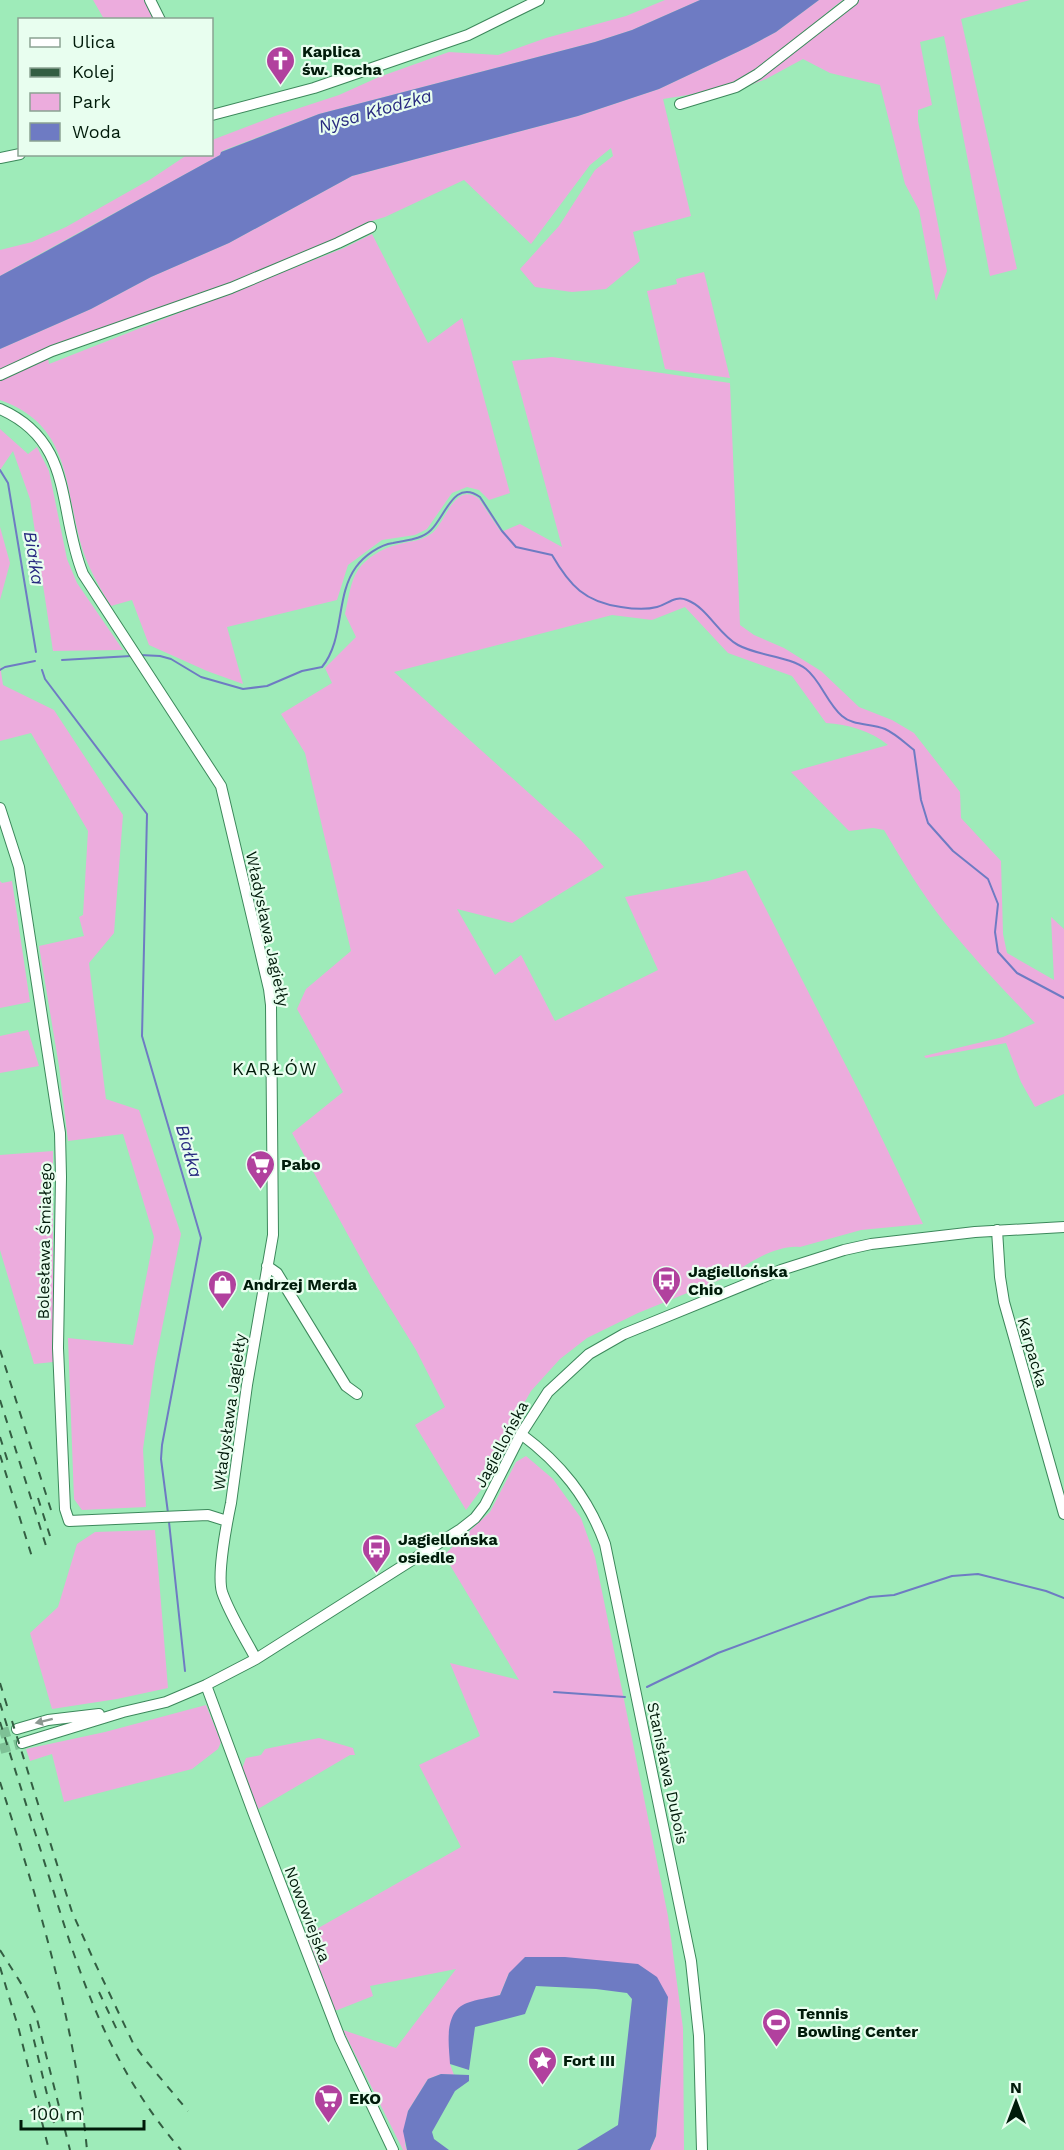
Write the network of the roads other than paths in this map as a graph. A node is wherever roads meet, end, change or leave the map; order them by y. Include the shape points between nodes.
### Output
1 (150, 0) edge
2 (537, 0) edge
3 (853, 0) edge
4 (159, 18) edge
5 (680, 104) dead end
6 (213, 115) edge
7 (18, 154) edge
8 (0, 158) edge
9 (370, 227) dead end
10 (0, 375) edge
11 (0, 409) edge
12 (0, 808) edge
13 (1064, 1227) edge
14 (997, 1230) junction
15 (267, 1266) junction
16 (357, 1394) dead end
17 (521, 1434) junction
18 (1064, 1514) edge
19 (227, 1521) junction
20 (256, 1659) junction
21 (206, 1685) junction
22 (123, 1712) junction
23 (17, 1729) tunnel mouth
24 (22, 1743) tunnel mouth
25 (393, 2150) edge
26 (702, 2150) edge

1 - 4 street
2 - 6 street via 468,35 365,71
3 - 5 street via 758,74 736,87
7 - 8 street
9 - 10 street via 231,288 52,351
11 - 15 street, Władysława Jagiełły via 28,425 51,454 59,471 75,549 90,587 221,786 271,1005 273,1235
12 - 19 street, Bolesława Śmiałego via 20,867 60,1133 58,1348 65,1509 69,1521 208,1515
13 - 14 street, Jagiellońska
14 - 17 street, Jagiellońska via 871,1244 829,1253 634,1329 572,1368 548,1392
14 - 18 street, Karpacka via 1004,1302
15 - 16 street via 277,1273 346,1386
15 - 19 street, Władysława Jagiełły
17 - 20 street, Jagiellońska via 475,1518
17 - 26 street, Stanisława Dubois via 554,1461 577,1488 604,1544 691,1961 699,2036
19 - 20 street, Władysława Jagiełły via 222,1590
20 - 21 street, Jagiellońska
21 - 22 street, Jagiellońska via 166,1702
21 - 25 street, Nowowiejska via 340,2038
22 -> 23 street, Jagiellońska via 48,1720
22 - 24 street, Jagiellońska

